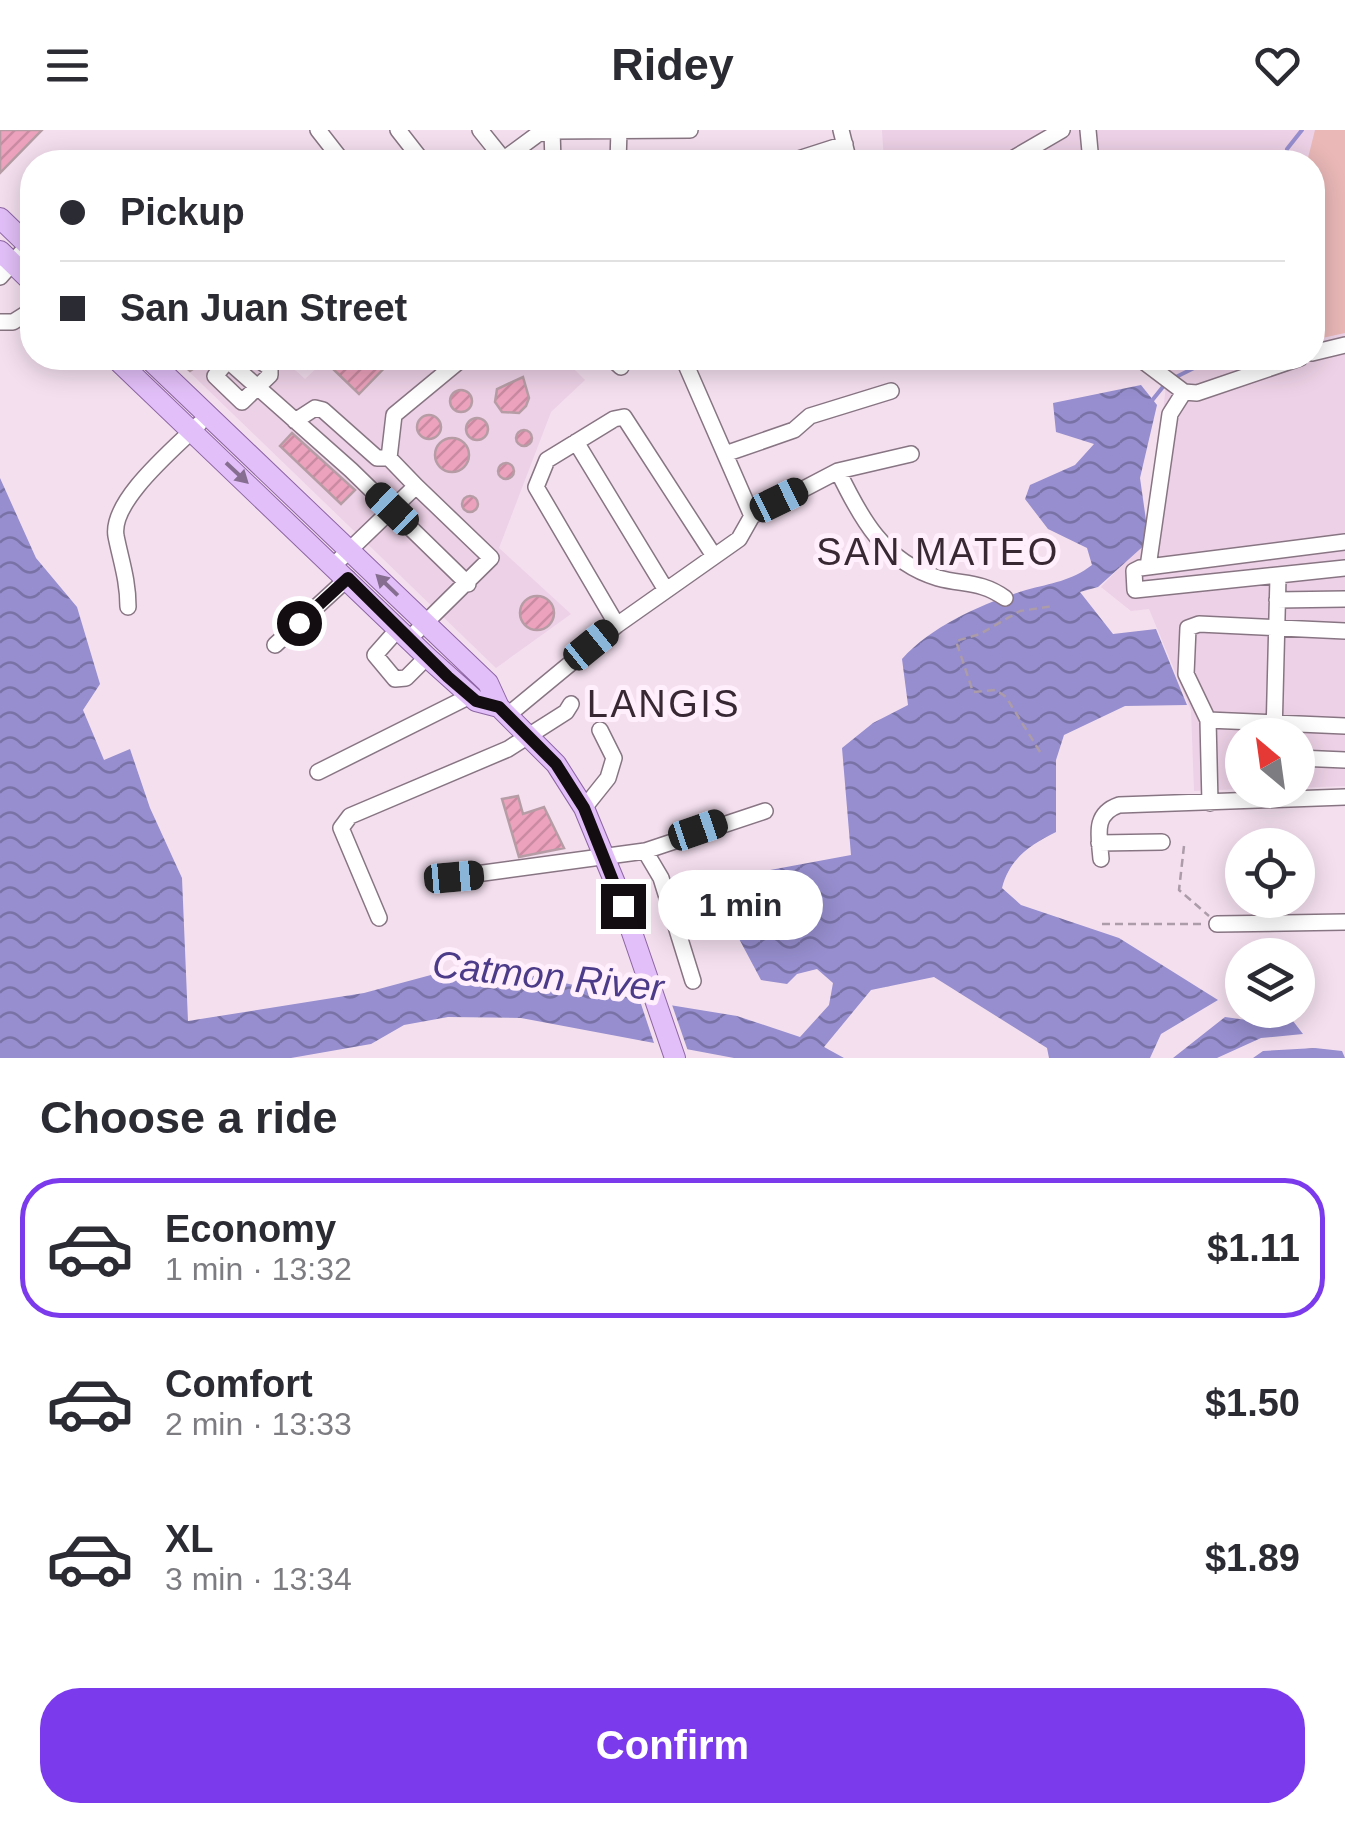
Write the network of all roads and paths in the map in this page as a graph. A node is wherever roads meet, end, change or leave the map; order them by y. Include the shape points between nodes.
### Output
1 (318, 130) edge
2 (398, 130) edge
3 (552, 130) edge
4 (690, 130) edge
5 (1062, 130) edge
6 (619, 131) edge
7 (843, 137) edge
8 (334, 150) edge
9 (414, 150) edge
10 (517, 150) edge
11 (815, 150) edge
12 (1028, 150) edge
13 (0, 218) edge
14 (20, 237) edge
15 (128, 370) edge
16 (161, 370) edge
17 (218, 370) edge
18 (269, 370) edge
19 (448, 370) edge
20 (688, 370) edge
21 (1161, 370) edge
22 (1268, 370) edge
23 (256, 389) junction
24 (1183, 390) junction
25 (891, 392) dead end
26 (208, 414) junction
27 (296, 422) junction
28 (192, 431) junction
29 (576, 442) junction
30 (725, 454) junction
31 (911, 454) dead end
32 (389, 458) junction
33 (838, 471) junction
34 (416, 486) junction
35 (392, 509) junction
36 (752, 516) junction
37 (1345, 542) edge
38 (350, 550) junction
39 (714, 556) junction
40 (1148, 567) junction
41 (1345, 568) edge
42 (341, 572) junction
43 (1278, 577) junction
44 (468, 584) junction
45 (666, 590) junction
46 (1345, 599) edge
47 (1276, 600) junction
48 (1009, 602) joint
49 (128, 606) dead end
50 (1053, 606) dead end
51 (1020, 611) junction
52 (426, 622) junction
53 (617, 624) junction
54 (1276, 627) junction
55 (1345, 631) edge
56 (404, 634) junction
57 (275, 645) dead end
58 (427, 657) junction
59 (470, 696) junction
60 (571, 704) dead end
61 (503, 711) junction
62 (1274, 718) edge
63 (1208, 720) junction
64 (1225, 722) edge
65 (1345, 726) edge
66 (1315, 727) edge
67 (600, 730) dead end
68 (528, 736) junction
69 (1040, 752) dead end
70 (1315, 759) edge
71 (1345, 760) edge
72 (318, 772) dead end
73 (1345, 797) edge
74 (1210, 803) junction
75 (584, 808) junction
76 (765, 811) dead end
77 (1162, 842) dead end
78 (1184, 846) dead end
79 (646, 851) junction
80 (604, 858) junction
81 (454, 877) dead end
82 (379, 918) dead end
83 (1345, 922) edge
84 (1102, 924) dead end
85 (1217, 924) junction
86 (693, 982) dead end
87 (675, 1058) edge

1 - 8 street
2 - 9 street
3 - 6 street
3 - 10 street
4 - 6 street
5 - 12 street
7 - 11 street
13 - 14 main road
15 - 28 main road
16 - 26 main road
17 - 23 street via 217,380 242,402
18 - 23 street
19 - 32 street via 394,415
20 - 30 street
21 - 24 street
22 - 24 street via 1211,391
23 - 27 street
24 - 40 street via 1170,414
25 - 30 street via 810,416 794,430
26 - 28 street
26 - 38 main road
27 - 32 street via 315,408 323,410 377,458
27 - 35 street
28 -> 42 main road
28 - 49 street via 122,505 116,535 127,570
29 - 39 street via 614,419 628,420
29 - 45 street
29 - 53 street via 541,468 538,494
30 - 36 street
31 - 33 street
32 - 34 street
33 - 36 street
33 - 48 street via 862,521 890,552 938,578 976,582
34 - 35 street
34 - 44 street via 489,551 488,564
35 - 38 street
35 - 44 street
36 - 39 street via 744,534
37 - 40 street
38 - 42 street
52 -> 38 main road
39 - 45 street
40 - 43 street via 1134,571 1138,592
41 - 43 street
42 - 56 main road
42 - 57 street
43 - 47 street
44 - 52 street
45 - 53 street
46 - 47 street
47 - 54 street
48 - 51 path
50 - 51 path
51 - 69 path via 956,641 957,652 973,692 996,690 1006,697
52 - 56 street
52 - 61 main road via 488,683
53 - 61 street
54 - 55 street
54 - 62 street
54 - 63 street via 1188,628 1186,674
56 - 58 main road
56 - 58 street via 375,655 395,679 406,678
58 - 59 main road
59 - 61 main road
59 - 72 street
60 - 68 street
61 - 68 main road
63 - 64 street
63 - 74 street
65 - 66 street
67 - 75 street via 612,768
68 - 75 main road
68 - 82 street via 350,816 342,828 344,842
70 - 71 street
73 - 74 street
74 - 77 street via 1111,808 1099,820 1100,851
75 - 80 main road
76 - 79 street
78 - 85 path via 1179,890
79 - 80 street
79 - 86 street
80 - 81 street
80 - 87 main road
83 - 85 street
84 - 85 path

